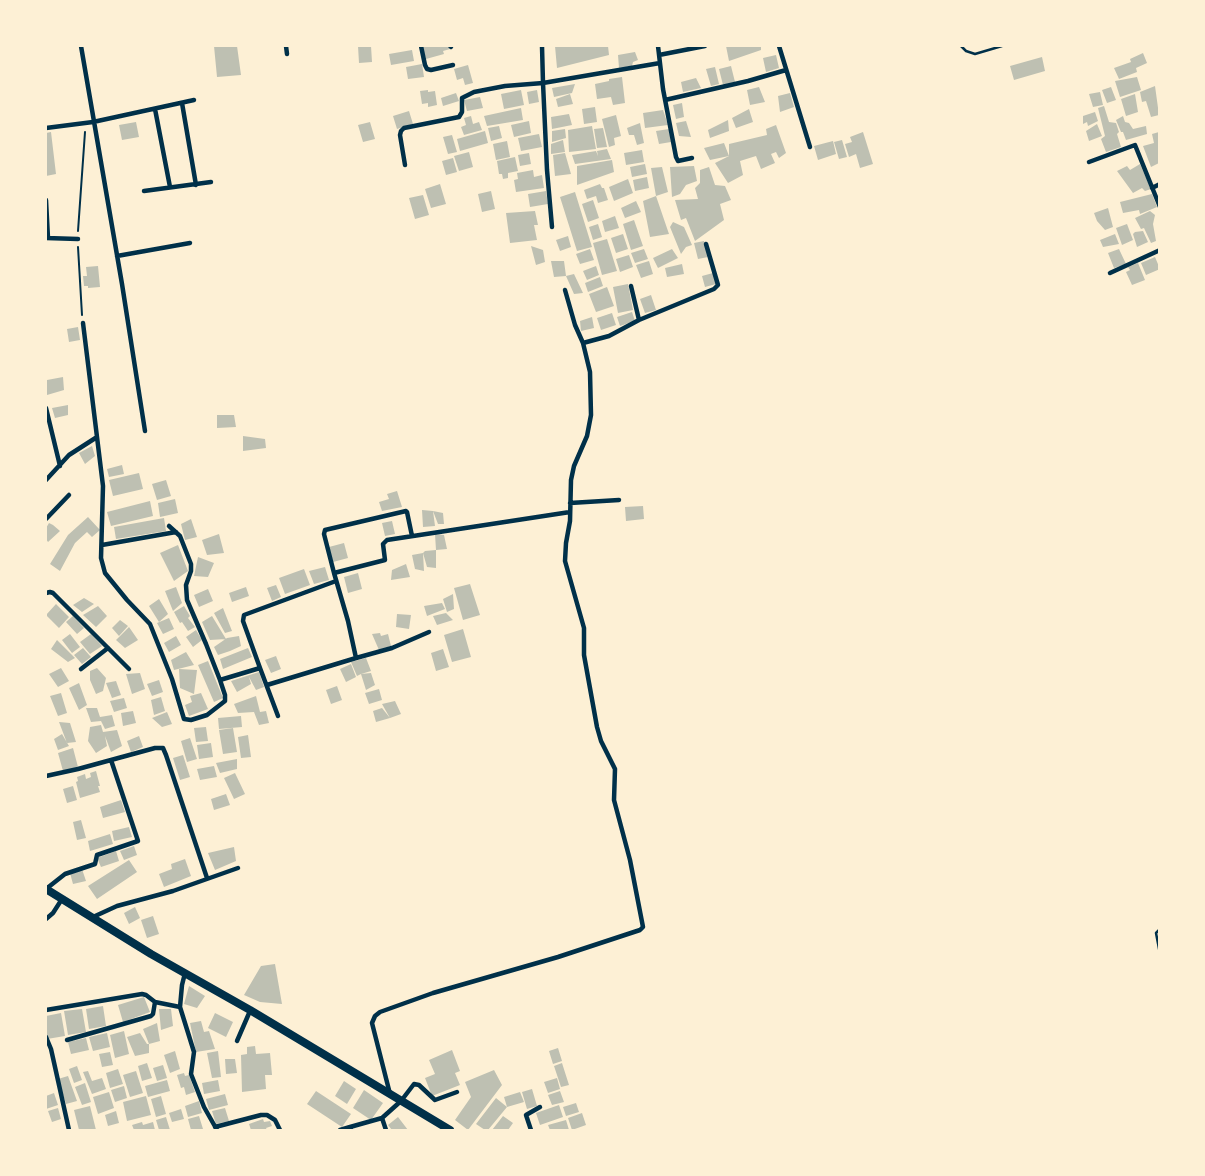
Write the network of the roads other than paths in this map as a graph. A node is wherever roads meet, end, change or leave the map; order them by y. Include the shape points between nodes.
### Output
1 (81, 46) edge
2 (286, 46) edge
3 (421, 46) edge
4 (542, 46) edge
5 (658, 46) edge
6 (705, 46) edge
7 (779, 46) edge
8 (961, 46) edge
9 (1002, 46) edge
10 (287, 54) dead end
11 (659, 55) junction
12 (660, 63) junction
13 (453, 65) dead end
14 (786, 70) junction
15 (543, 83) junction
16 (194, 100) dead end
17 (665, 100) junction
18 (182, 103) junction
19 (156, 108) junction
20 (93, 122) junction
21 (46, 128) edge
22 (810, 147) dead end
23 (692, 158) dead end
24 (1089, 162) dead end
25 (405, 165) dead end
26 (211, 183) dead end
27 (1160, 184) edge
28 (196, 185) junction
29 (170, 187) junction
30 (1152, 188) junction
31 (144, 191) dead end
32 (46, 200) edge
33 (1160, 207) edge
34 (46, 220) edge
35 (552, 227) dead end
36 (47, 238) edge
37 (78, 239) road end
38 (190, 243) dead end
39 (706, 244) dead end
40 (1160, 250) edge
41 (117, 256) junction
42 (1110, 273) dead end
43 (631, 286) dead end
44 (565, 290) dead end
45 (639, 320) junction
46 (83, 323) road end
47 (583, 343) junction
48 (46, 408) edge
49 (145, 432) dead end
50 (97, 437) junction
51 (60, 466) junction
52 (46, 480) edge
53 (69, 495) dead end
54 (619, 500) dead end
55 (570, 503) junction
56 (570, 512) junction
57 (46, 519) edge
58 (169, 526) dead end
59 (176, 532) junction
60 (412, 536) junction
61 (102, 545) junction
62 (334, 573) junction
63 (336, 581) junction
64 (46, 593) edge
65 (429, 632) dead end
66 (108, 648) junction
67 (356, 658) junction
68 (260, 668) junction
69 (81, 669) dead end
70 (128, 669) dead end
71 (220, 681) junction
72 (267, 685) junction
73 (278, 716) dead end
74 (111, 760) junction
75 (46, 776) edge
76 (238, 868) dead end
77 (207, 878) junction
78 (46, 889) edge
79 (62, 899) junction
80 (91, 918) junction
81 (46, 919) edge
82 (1160, 929) edge
83 (1160, 954) edge
84 (185, 972) junction
85 (155, 1002) junction
86 (180, 1007) junction
87 (46, 1010) edge
88 (250, 1010) junction
89 (46, 1037) edge
90 (67, 1040) dead end
91 (237, 1041) dead end
92 (457, 1092) dead end
93 (390, 1094) junction
94 (401, 1101) junction
95 (540, 1107) dead end
96 (382, 1118) junction
97 (216, 1129) edge
98 (350, 1129) edge
99 (69, 1130) edge
100 (280, 1130) edge
101 (340, 1130) edge
102 (386, 1130) edge
103 (450, 1130) edge
104 (531, 1130) edge

1 - 20 street
2 - 10 street
3 - 13 street via 427,69
4 - 15 street
5 - 11 street
6 - 11 street
7 - 14 street
8 - 9 lane via 975,54
11 - 12 street
12 - 15 street
12 - 17 street
14 - 17 street
14 - 22 street
15 - 25 street via 474,92 462,97 459,117 404,128 400,135
15 - 35 street
16 - 18 street
17 - 23 street via 678,161
18 - 19 street
18 - 28 street
19 - 20 street
19 - 29 street
20 - 21 street
20 - 41 street
24 - 30 street via 1135,145
26 - 28 street
27 - 30 street
28 - 29 street
29 - 31 street
30 - 33 street
32 - 34 street
34 - 36 street
36 - 37 street
38 - 41 street
39 - 45 street via 718,285
40 - 42 street
41 - 49 street
43 - 45 street
44 - 47 street
45 - 47 street
46 - 50 street
47 - 55 street via 590,372 591,415 571,480
48 - 51 street
50 - 51 street
50 - 61 street via 103,486
51 - 52 street
53 - 57 street
54 - 55 street
55 - 56 street
56 - 60 street
56 - 93 street via 565,561 584,628 583,655 597,727 615,769 614,800 643,928 380,1012 373,1023
58 - 59 street
59 - 61 street
59 - 71 street via 191,564 187,600
60 - 62 street via 385,541 385,560
60 - 62 street via 406,511 325,530
61 - 71 street via 105,573 154,632 184,719 207,715 225,701
62 - 63 street
63 - 67 street
63 - 68 street via 243,617
64 - 66 street via 53,593
65 - 67 street
66 - 69 street
66 - 70 street
67 - 72 street
68 - 71 street
68 - 72 street
72 - 73 street
74 - 75 street
74 - 77 street via 163,748
74 - 78 street via 138,841 97,855 95,864 65,874
76 - 77 street
77 - 80 street
78 - 79 main road
79 - 80 main road
79 - 81 street
80 - 84 main road
82 - 83 lane via 1156,933
84 - 86 street
84 - 88 main road
85 - 86 street
85 - 87 street via 142,993
85 - 90 street via 151,1016
86 - 97 street via 194,1052 191,1074
88 - 91 street
88 - 93 main road
89 - 99 street
92 - 94 street via 435,1100 415,1084
93 - 94 main road
94 - 96 street
94 - 103 main road
95 - 104 street via 526,1115
96 - 98 street
96 - 102 street
97 - 100 street via 267,1115
98 - 101 street

